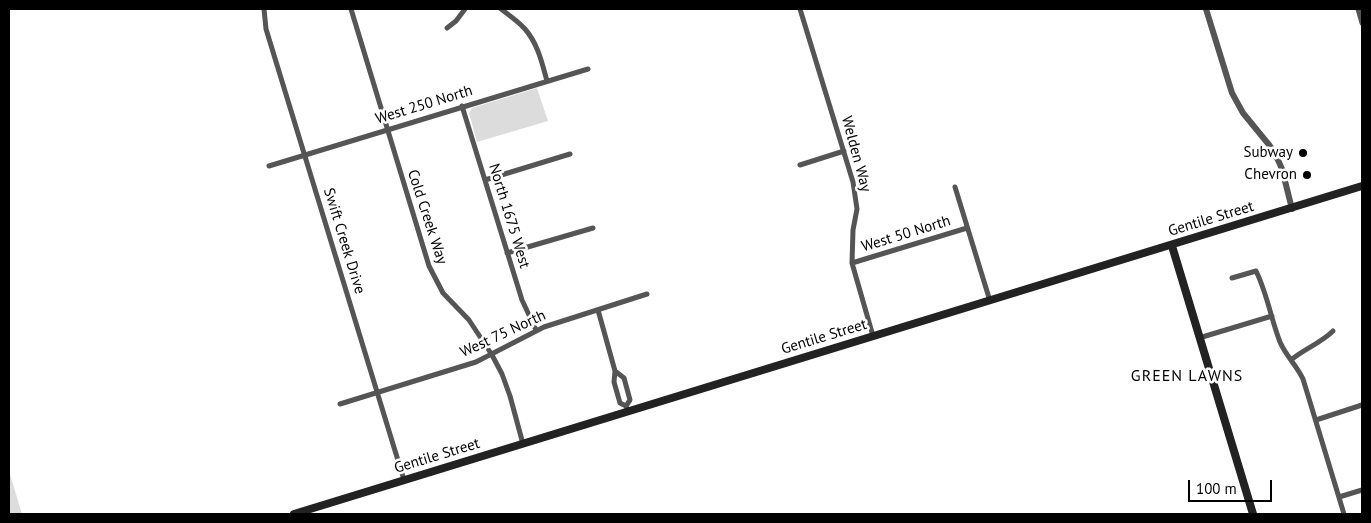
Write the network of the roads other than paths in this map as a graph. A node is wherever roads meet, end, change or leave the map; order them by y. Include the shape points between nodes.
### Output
1 (264, 9) edge
2 (351, 9) edge
3 (465, 9) edge
4 (501, 9) edge
5 (800, 9) edge
6 (1206, 9) edge
7 (1358, 9) edge
8 (1362, 23) edge
9 (447, 28) dead end
10 (588, 69) dead end
11 (547, 81) junction
12 (462, 106) junction
13 (386, 130) junction
14 (844, 151) junction
15 (570, 154) dead end
16 (304, 155) junction
17 (800, 165) dead end
18 (269, 166) dead end
19 (485, 180) junction
20 (1362, 186) edge
21 (955, 187) dead end
22 (1292, 208) junction
23 (593, 228) dead end
24 (967, 228) junction
25 (1172, 246) junction
26 (508, 253) junction
27 (852, 263) junction
28 (1232, 278) dead end
29 (647, 294) dead end
30 (990, 301) junction
31 (598, 310) junction
32 (1272, 316) junction
33 (536, 330) junction
34 (1333, 331) dead end
35 (873, 336) junction
36 (1199, 338) junction
37 (492, 354) junction
38 (1291, 360) junction
39 (615, 371) junction
40 (377, 392) junction
41 (340, 404) dead end
42 (1362, 405) edge
43 (627, 409) junction
44 (1316, 420) junction
45 (524, 444) junction
46 (404, 480) junction
47 (1362, 490) edge
48 (1339, 497) junction
49 (294, 514) edge
50 (1253, 514) edge
51 (1344, 514) edge

1 - 16 street, Swift Creek Drive via 266,29
2 - 13 street, Cold Creek Way
3 - 9 street
4 - 11 street via 532,39
5 - 14 street, Welden Way
6 - 22 street via 1232,93 1278,160
7 - 8 street
10 - 11 street, West 250 North
11 - 12 street, West 250 North
12 - 13 street, West 250 North
12 - 19 street, North 1675 West
13 - 16 street, West 250 North
13 - 37 street, Cold Creek Way via 428,266 443,293 469,320
14 - 17 street
14 - 27 street, Welden Way via 857,210
15 - 19 street
16 - 18 street, West 250 North
16 - 40 street, Swift Creek Drive
19 - 26 street, North 1675 West
20 - 22 main road, Gentile Street
21 - 24 street
22 - 25 main road, Gentile Street
23 - 26 street
24 - 27 street, West 50 North
24 - 30 street
25 - 30 main road, Gentile Street
25 - 36 main road
26 - 33 street, North 1675 West via 522,300
27 - 35 street, Welden Way
28 - 32 street via 1256,271
29 - 31 street, West 75 North
30 - 35 main road, Gentile Street
31 - 33 street, West 75 North
31 - 39 street
32 - 36 street
32 - 38 street via 1280,343
33 - 37 street, West 75 North
34 - 38 street
35 - 43 main road, Gentile Street
36 - 50 main road
37 - 40 street, West 75 North via 476,362
37 - 45 street, Cold Creek Way via 510,396
38 - 44 street via 1299,369
39 - 43 street via 614,382 620,403
39 - 43 street via 624,378 630,400
40 - 41 street, West 75 North
40 - 46 street, Swift Creek Drive
42 - 44 street
43 - 45 main road, Gentile Street
44 - 48 street
45 - 46 main road, Gentile Street
46 - 49 main road, Gentile Street
47 - 48 street
48 - 51 street

